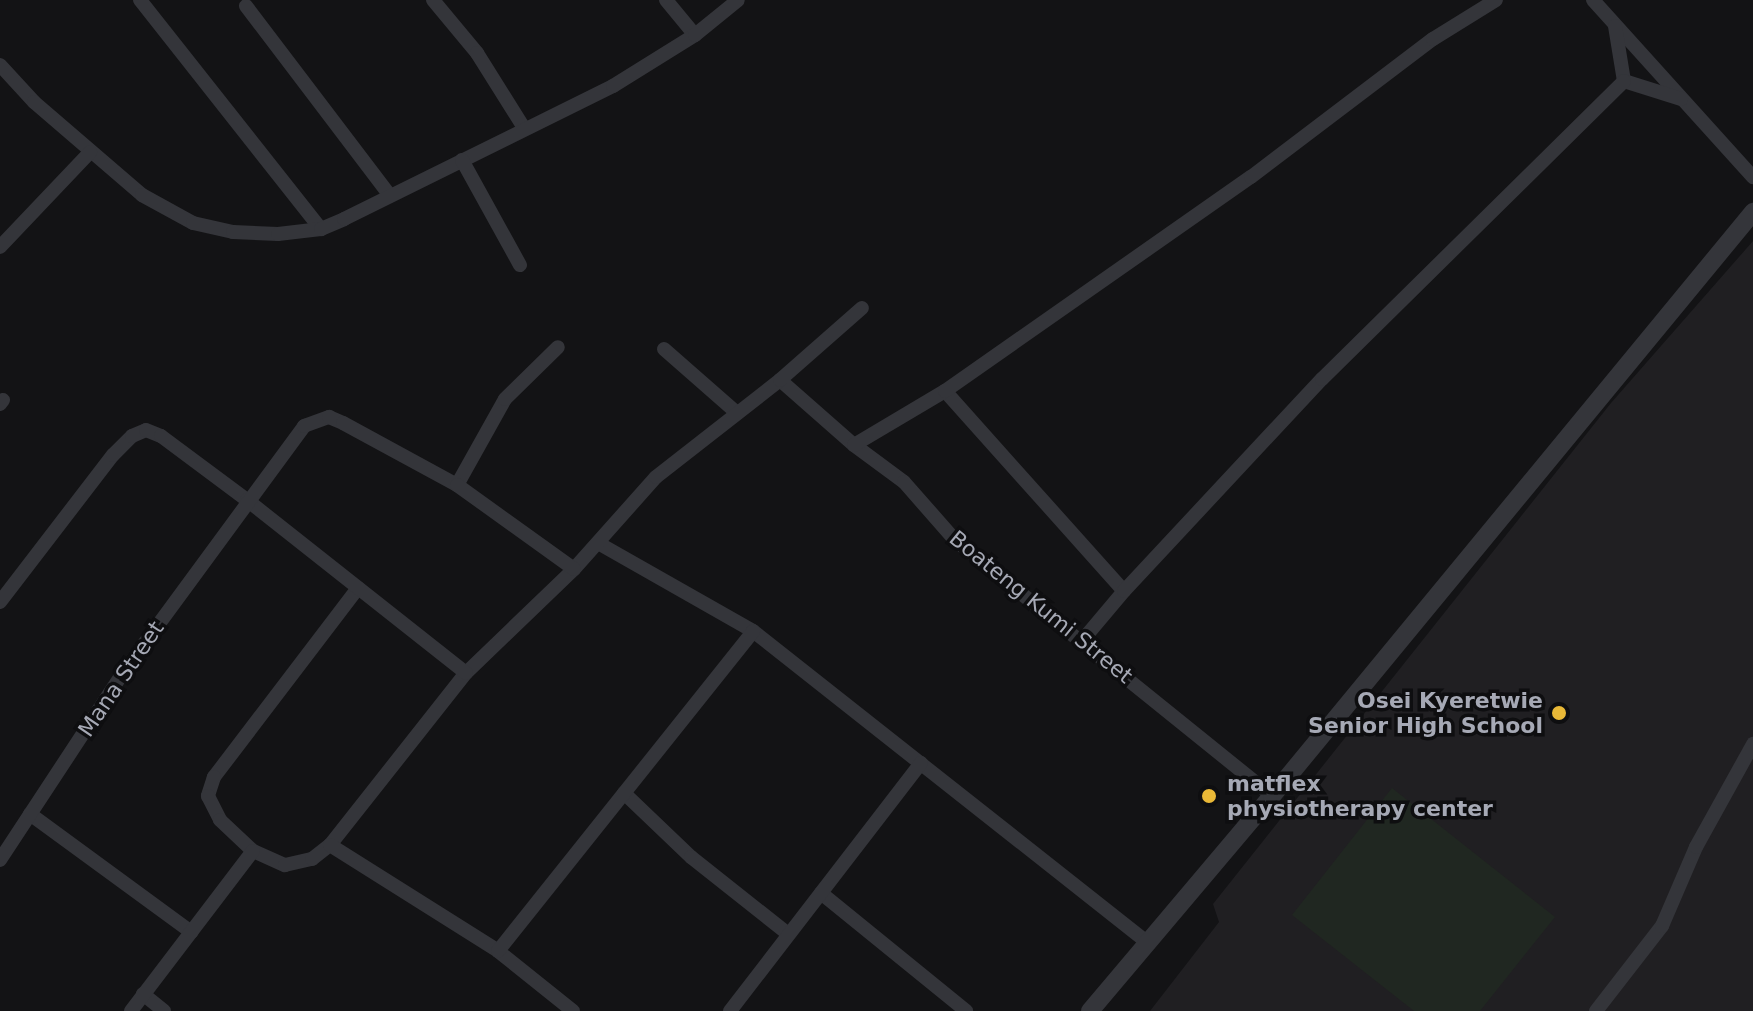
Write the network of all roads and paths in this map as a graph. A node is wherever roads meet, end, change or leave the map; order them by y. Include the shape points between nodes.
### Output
1 (140, 0) edge
2 (433, 0) edge
3 (666, 0) edge
4 (738, 0) edge
5 (1496, 0) edge
6 (1593, 0) edge
7 (246, 6) dead end
8 (1615, 26) junction
9 (695, 35) junction
10 (0, 65) edge
11 (1624, 81) junction
12 (1681, 99) junction
13 (524, 128) junction
14 (90, 152) junction
15 (462, 160) junction
16 (1753, 177) edge
17 (390, 196) junction
18 (1753, 212) edge
19 (321, 229) junction
20 (0, 247) edge
21 (520, 265) dead end
22 (862, 308) dead end
23 (558, 347) dead end
24 (664, 349) dead end
25 (780, 380) junction
26 (945, 391) junction
27 (737, 413) junction
28 (854, 445) junction
29 (457, 485) junction
30 (247, 500) junction
31 (598, 543) junction
32 (574, 569) junction
33 (358, 588) junction
34 (1124, 591) junction
35 (0, 602) edge
36 (753, 631) junction
37 (1081, 642) junction
38 (466, 673) junction
39 (1753, 744) edge
40 (921, 763) junction
41 (624, 793) junction
42 (1272, 796) junction
43 (30, 814) junction
44 (330, 845) junction
45 (253, 851) junction
46 (0, 860) edge
47 (821, 893) junction
48 (191, 932) junction
49 (788, 934) junction
50 (1148, 943) junction
51 (498, 951) junction
52 (143, 994) junction
53 (732, 1010) edge
54 (131, 1011) edge
55 (164, 1011) edge
56 (573, 1011) edge
57 (966, 1011) edge
58 (1090, 1011) edge
59 (1596, 1011) edge

1 - 19 street
2 - 13 street via 477,53
3 - 9 street
4 - 9 street
5 - 26 street via 1433,39 1251,177
6 - 8 street
7 - 17 street
8 - 11 street
8 - 12 street
9 - 13 street via 613,86
10 - 14 street
11 - 12 street
11 - 34 street via 1322,379
12 - 16 street
13 - 15 street
14 - 19 street via 142,195 193,223 248,233
14 - 20 street
15 - 17 street
15 - 21 street
17 - 19 street
18 - 42 street
22 - 25 street
23 - 29 street via 505,399
24 - 27 street
25 - 27 street
25 - 28 street, Boateng Kumi Street
26 - 28 street
26 - 34 street
27 - 31 street via 656,477
28 - 37 street, Boateng Kumi Street via 904,482 955,540
29 - 30 street, Mana Street via 329,417 304,426
29 - 32 street, Mana Street
30 - 33 street
30 - 35 street via 146,430 132,436 63,516
30 - 43 street, Mana Street
31 - 32 street
31 - 36 street
32 - 38 street
33 - 38 street
33 - 45 street via 214,777 208,796 220,820
34 - 37 street
36 - 40 street
36 - 41 street
37 - 42 street, Boateng Kumi Street
38 - 44 street
39 - 59 street via 1696,847 1662,926
40 - 47 street
40 - 50 street
41 - 49 street via 691,857
41 - 51 street
42 - 50 street
43 - 46 street, Mana Street
43 - 48 street
44 - 45 street via 312,859 285,865
44 - 51 street
45 - 48 street
47 - 49 street
47 - 57 street
48 - 52 street
49 - 53 street
50 - 58 street
51 - 56 street
52 - 54 street
52 - 55 street

